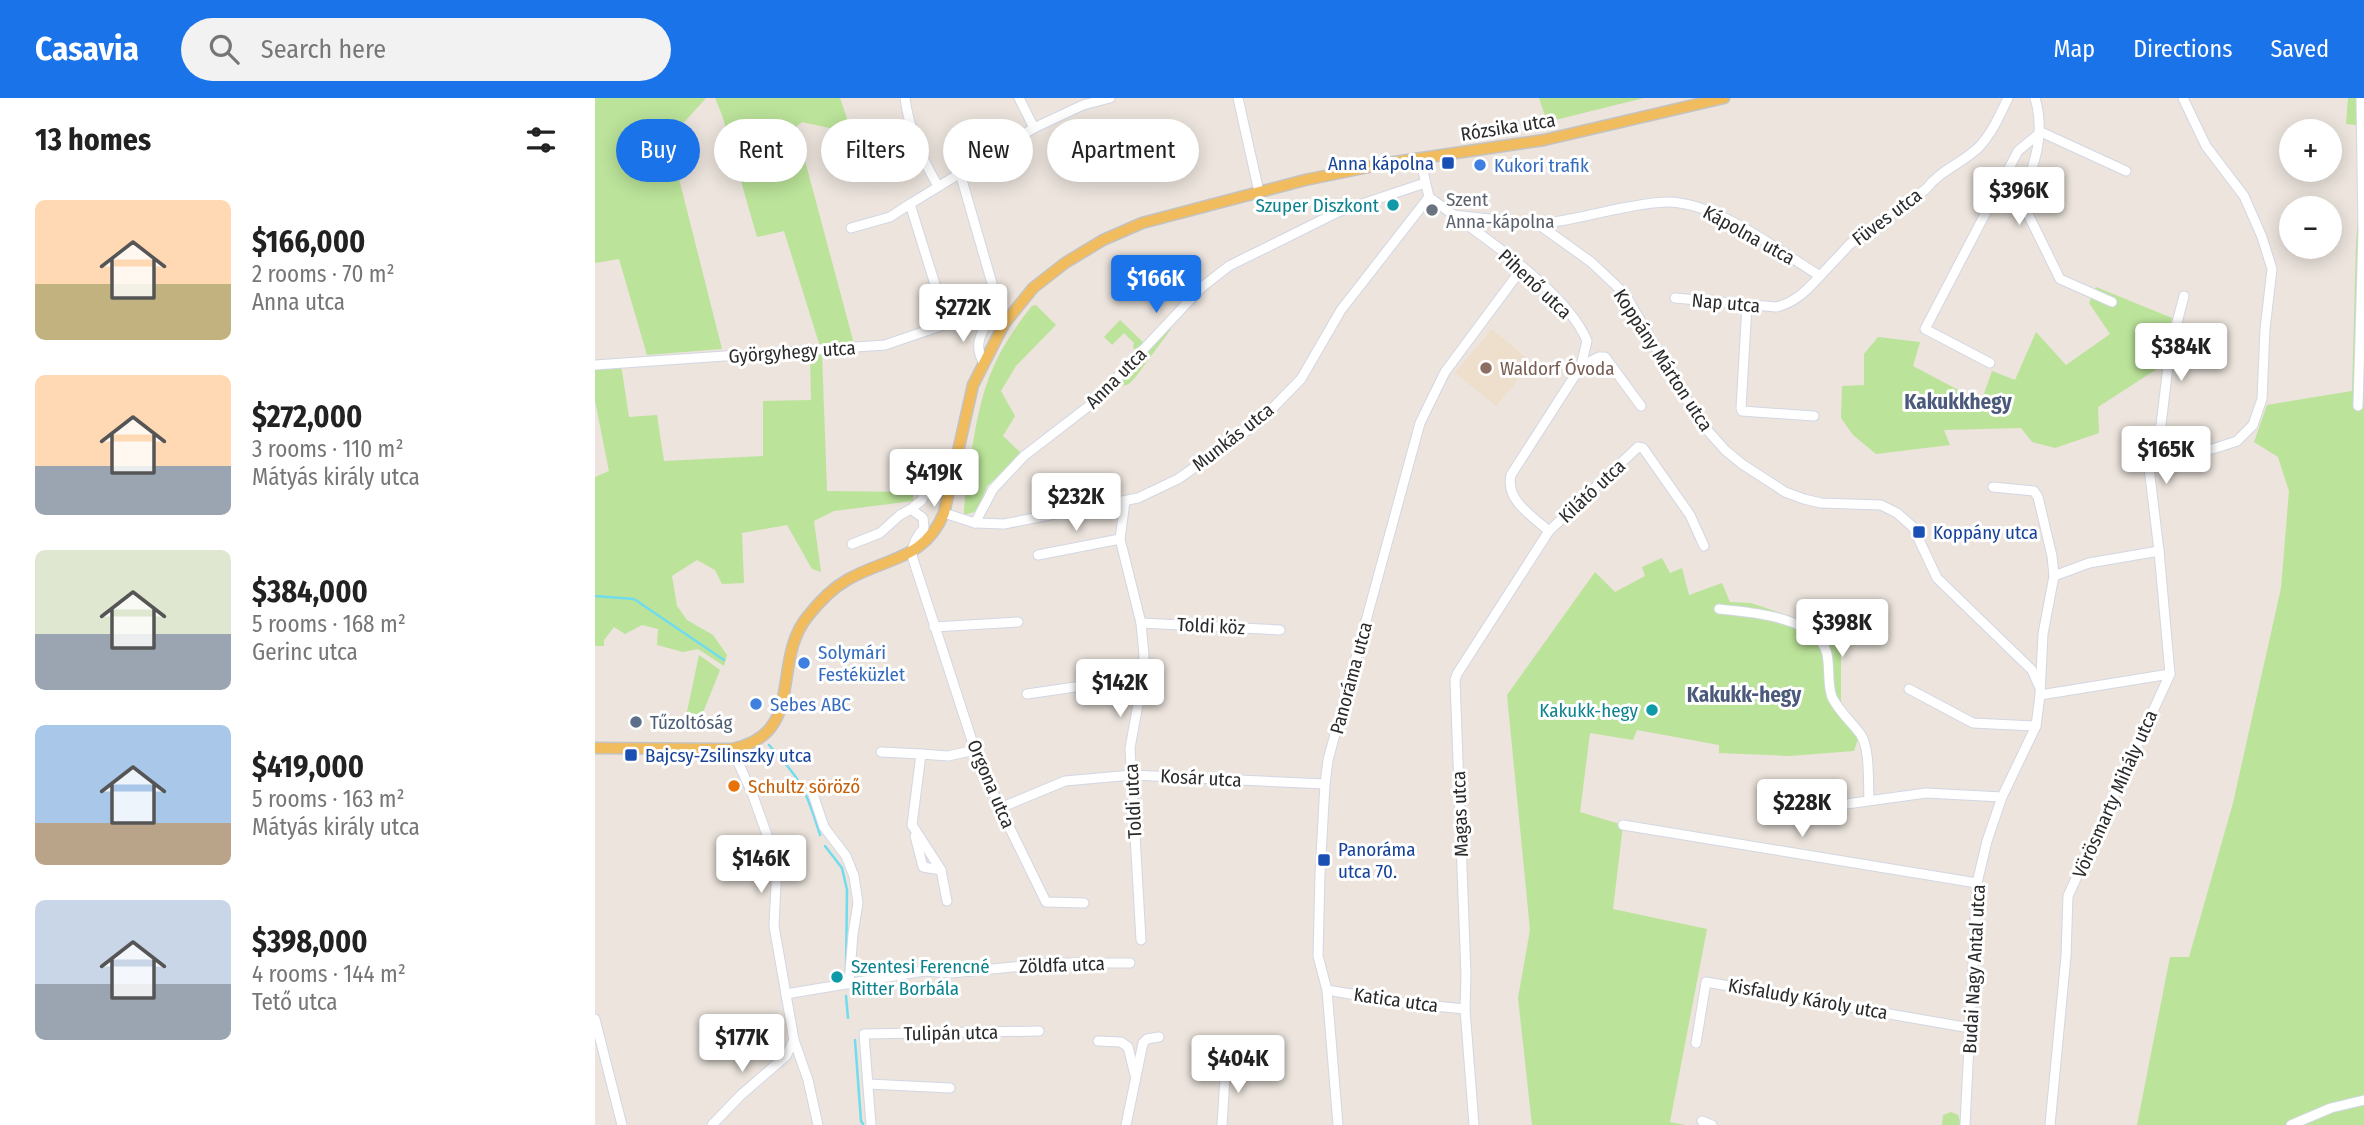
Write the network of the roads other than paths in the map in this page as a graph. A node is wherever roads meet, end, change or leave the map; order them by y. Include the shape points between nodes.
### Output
1 (905, 98) edge
2 (1019, 98) edge
3 (1110, 98) edge
4 (1238, 98) edge
5 (1724, 98) edge
6 (2008, 98) edge
7 (2035, 98) edge
8 (2183, 98) edge
9 (2361, 98) edge
10 (1034, 128) joint
11 (2041, 132) junction
12 (1420, 158) junction
13 (2126, 171) dead end
14 (944, 182) edge
15 (963, 182) edge
16 (1425, 183) junction
17 (937, 186) junction
18 (1259, 192) junction
19 (1429, 197) junction
20 (910, 204) junction
21 (1452, 215) junction
22 (1538, 225) junction
23 (851, 228) dead end
24 (1523, 267) junction
25 (1820, 276) junction
26 (2184, 296) dead end
27 (1675, 299) dead end
28 (2112, 302) dead end
29 (998, 304) dead end
30 (1747, 305) junction
31 (1776, 307) joint
32 (947, 323) junction
33 (983, 362) junction
34 (1990, 363) dead end
35 (595, 365) edge
36 (1581, 366) junction
37 (1640, 406) dead end
38 (2358, 406) dead end
39 (1814, 416) dead end
40 (2148, 466) junction
41 (927, 486) dead end
42 (1993, 486) dead end
43 (1125, 501) junction
44 (911, 509) junction
45 (944, 513) junction
46 (975, 523) junction
47 (1549, 531) junction
48 (1120, 539) junction
49 (852, 544) dead end
50 (1704, 546) dead end
51 (2159, 551) junction
52 (911, 553) junction
53 (1038, 555) dead end
54 (2054, 576) junction
55 (1719, 609) dead end
56 (1018, 622) dead end
57 (1141, 622) junction
58 (933, 627) junction
59 (1280, 630) dead end
60 (2170, 674) junction
61 (1143, 677) junction
62 (1909, 689) dead end
63 (2040, 690) junction
64 (1027, 694) dead end
65 (2036, 726) junction
66 (595, 748) edge
67 (732, 749) junction
68 (975, 750) junction
69 (881, 752) dead end
70 (921, 754) junction
71 (1132, 775) junction
72 (1325, 784) junction
73 (812, 791) dead end
74 (2002, 797) junction
75 (1869, 799) junction
76 (1000, 808) junction
77 (1803, 810) dead end
78 (1623, 825) dead end
79 (1977, 883) junction
80 (947, 901) dead end
81 (1084, 903) dead end
82 (1141, 940) dead end
83 (1130, 963) dead end
84 (849, 984) junction
85 (1327, 990) junction
86 (786, 995) junction
87 (1465, 1009) junction
88 (595, 1018) edge
89 (1970, 1028) junction
90 (1039, 1031) dead end
91 (1159, 1037) dead end
92 (794, 1040) junction
93 (1098, 1041) dead end
94 (1696, 1043) dead end
95 (1226, 1063) dead end
96 (1136, 1080) junction
97 (868, 1084) junction
98 (950, 1088) dead end
99 (2364, 1100) edge
100 (1702, 1121) dead end
101 (622, 1125) edge
102 (712, 1125) edge
103 (818, 1125) edge
104 (871, 1125) edge
105 (1126, 1125) edge
106 (1222, 1125) edge
107 (1338, 1125) edge
108 (1474, 1125) edge
109 (1712, 1125) edge
110 (1965, 1125) edge
111 (2050, 1125) edge
112 (2291, 1125) edge

1 - 17 street via 912,132
2 - 10 street
3 - 10 street
4 - 18 street
5 - 12 main road, Rózsika utca via 1544,140
6 - 25 street, Füves utca via 1978,148 1850,244
7 - 11 street
8 - 40 street via 2206,146 2244,196 2272,270 2262,399 2253,425 2237,440
9 - 38 street
11 - 13 street
11 - 28 street via 2021,200 2060,279
11 - 34 street via 2018,151 1925,329
12 - 16 street
12 - 18 main road, Rózsika utca
14 - 17 street
15 - 29 street
16 - 19 street
16 - 46 street, Anna utca via 1338,212 1229,265 1202,287 1094,402 1006,474
17 - 20 street
18 - 33 main road, Rózsika utca via 1142,223 1074,257 1033,288 1004,324
19 - 21 street, Pihenő utca
19 - 43 street, Munkás utca via 1341,310 1301,379 1259,422 1178,479 1149,495
20 - 23 street via 890,217
20 - 32 street
21 - 22 street, Koppány Márton utca
21 - 24 street, Pihenő utca
22 - 25 street, Kápolna utca via 1678,202 1717,214
22 - 63 street, Koppány Márton utca via 1591,262 1625,294 1682,393 1725,450 1785,492 1804,499 1881,505 1897,513 1913,527 1937,578 2032,670
24 - 36 street, Pihenő utca via 1584,333 1587,344
24 - 72 street, Panoráma utca via 1445,372 1420,423
25 - 31 street, Kápolna utca via 1791,303
26 - 40 street via 2170,349 2161,425 2147,451
27 - 30 street, Nap utca
30 - 31 street, Nap utca
30 - 39 street via 1742,411
32 - 33 street, Györgyhegy utca via 964,320 985,326 977,348
32 - 35 street, Györgyhegy utca via 885,345
33 - 45 main road, Rózsika utca via 966,410
36 - 37 street via 1605,357
36 - 47 street, Pihenő utca via 1509,485 1523,509
40 - 51 street, Vörösmarty Mihály utca
41 - 44 street via 922,500
42 - 54 street, Budai Nagy Antal utca via 2034,491
43 - 46 street, Munkás utca via 1004,524
43 - 48 street, Toldi utca
44 - 49 street via 880,533
44 - 52 street via 923,518 924,528
45 - 46 street, Munkás utca
45 - 52 main road via 933,534
47 - 50 street, Kilátó utca via 1638,447 1691,515
47 - 87 street, Magas utca via 1455,680
48 - 53 street
48 - 57 street, Toldi utca
51 - 54 street via 2089,563
51 - 60 street, Vörösmarty Mihály utca
52 - 58 street, Orgona utca
52 - 67 main road via 846,580 818,603 793,639 774,724 759,739
54 - 63 street, Budai Nagy Antal utca via 2043,634
55 - 75 street via 1762,614 1818,636 1827,653 1831,695 1865,746
56 - 58 street
57 - 59 street, Toldi köz
57 - 61 street, Toldi utca
58 - 68 street, Orgona utca
60 - 63 street
60 - 111 street, Vörösmarty Mihály utca via 2069,897
61 - 64 street
61 - 71 street, Toldi utca via 1130,748
62 - 65 street via 1973,723
63 - 65 street, Budai Nagy Antal utca
65 - 74 street, Budai Nagy Antal utca
66 - 67 main road
67 - 86 street via 777,863 773,926
68 - 70 street via 948,756
68 - 76 street, Orgona utca
69 - 70 street
70 - 80 street via 912,825 941,870
71 - 72 street, Kosár utca
71 - 76 street, Kosár utca via 1065,781
71 - 82 street, Toldi utca
72 - 85 street, Panoráma utca via 1318,956
73 - 84 street via 824,827 846,856 854,876 858,902
74 - 75 street via 1926,793
74 - 79 street, Budai Nagy Antal utca
75 - 77 street
76 - 81 street, Orgona utca via 1046,902
78 - 79 street
79 - 89 street, Budai Nagy Antal utca
83 - 84 street, Zöldfa utca via 924,971
84 - 86 street, Zöldfa utca
85 - 87 street, Katica utca
85 - 107 street, Panoráma utca
86 - 92 street
87 - 108 street, Magas utca
88 - 101 street
89 - 94 street, Kisfaludy Károly utca via 1706,982
89 - 110 street, Budai Nagy Antal utca
90 - 97 street, Tulipán utca via 864,1034
91 - 96 street via 1143,1043
92 - 102 street via 786,1056
92 - 103 street via 809,1080
93 - 96 street via 1121,1042 1128,1047
95 - 106 street
96 - 105 street
97 - 98 street
97 - 104 street
99 - 112 street
100 - 109 street

